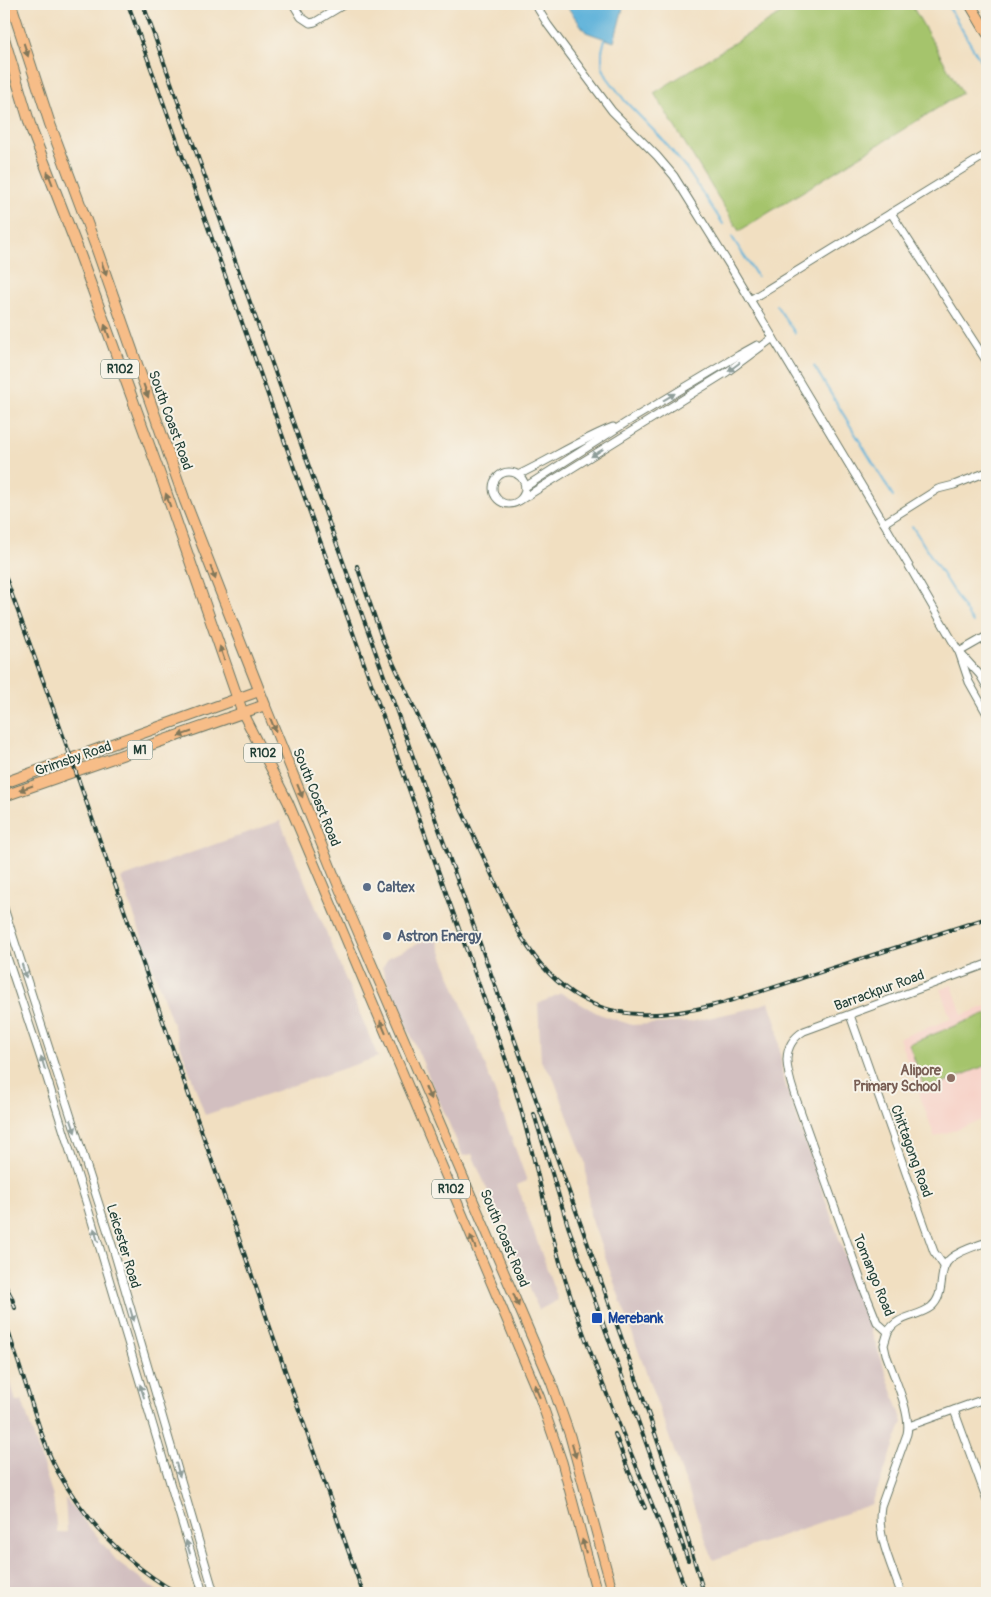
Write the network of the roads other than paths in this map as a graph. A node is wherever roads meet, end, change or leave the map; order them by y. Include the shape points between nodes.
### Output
1 (11, 4) edge
2 (293, 4) edge
3 (345, 4) edge
4 (535, 4) edge
5 (970, 4) edge
6 (15, 16) junction
7 (4, 19) edge
8 (987, 32) edge
9 (4, 38) edge
10 (987, 154) edge
11 (891, 213) junction
12 (96, 247) junction
13 (79, 252) junction
14 (750, 300) junction
15 (773, 338) junction
16 (987, 362) edge
17 (627, 422) junction
18 (987, 472) edge
19 (518, 475) junction
20 (525, 487) junction
21 (519, 501) junction
22 (884, 523) junction
23 (987, 636) edge
24 (959, 652) junction
25 (987, 687) edge
26 (259, 691) junction
27 (238, 700) junction
28 (265, 705) junction
29 (243, 714) junction
30 (987, 714) edge
31 (291, 771) junction
32 (276, 777) junction
33 (4, 783) edge
34 (4, 796) edge
35 (348, 907) junction
36 (4, 908) edge
37 (334, 911) junction
38 (4, 948) edge
39 (987, 964) edge
40 (382, 987) junction
41 (368, 993) junction
42 (850, 1015) junction
43 (405, 1040) junction
44 (391, 1047) junction
45 (788, 1050) joint
46 (419, 1072) junction
47 (405, 1079) junction
48 (456, 1158) junction
49 (440, 1164) junction
50 (987, 1242) edge
51 (944, 1266) junction
52 (524, 1318) junction
53 (508, 1325) junction
54 (888, 1332) junction
55 (987, 1398) edge
56 (954, 1410) junction
57 (164, 1423) junction
58 (153, 1426) junction
59 (909, 1426) junction
60 (587, 1498) junction
61 (987, 1500) edge
62 (572, 1503) junction
63 (608, 1575) junction
64 (202, 1593) edge
65 (214, 1593) edge
66 (597, 1593) edge
67 (613, 1593) edge
68 (620, 1593) edge
69 (901, 1593) edge

1 - 6 highway, South Coast Road / R102
2 - 3 street via 310,23
4 - 14 street via 612,111 674,176
5 - 8 highway
6 - 7 highway
6 -> 12 highway, South Coast Road / R102 via 50,124
13 -> 9 highway, South Coast Road / R102 via 32,131
10 - 11 street
11 - 14 street
11 - 16 street
12 - 13 highway
12 -> 26 highway, South Coast Road / R102 via 185,501
27 -> 13 highway, South Coast Road / R102
14 - 15 street
17 -> 15 street via 738,355
15 -> 21 street via 728,372
15 - 22 street
17 - 19 street via 590,437
17 - 20 street
18 - 22 street via 938,488
19 - 20 street
19 - 21 street via 512,472 501,474 493,487 495,498 504,504
20 - 21 street
22 - 24 street
23 - 24 street
24 - 25 street
24 - 30 street via 969,682
26 - 27 highway, Grimsby Road / M1
26 - 28 highway, South Coast Road / R102
27 - 29 highway, South Coast Road / R102
27 - 33 highway, Grimsby Road / M1
28 - 29 highway, Grimsby Road / M1
28 -> 31 main road, South Coast Road / R102
29 - 32 main road, South Coast Road / R102
29 -> 34 highway, Grimsby Road / M1
31 - 32 main road
31 -> 35 main road, South Coast Road / R102
32 - 37 main road, South Coast Road / R102
35 - 37 main road
35 - 40 main road, South Coast Road / R102
36 -> 57 street, Leicester Road via 113,1248
37 - 41 main road, South Coast Road / R102
58 -> 38 street, Leicester Road via 40,1053
39 - 42 street, Barrackpur Road
40 - 41 main road
40 - 43 main road, South Coast Road / R102
44 -> 41 main road, South Coast Road / R102
42 - 45 street, Barrackpur Road via 804,1031
42 - 51 street, Chittagong Road via 934,1252
43 - 44 main road
43 - 46 main road, South Coast Road / R102
44 - 47 main road, South Coast Road / R102
45 - 54 street, Tomango Road via 787,1069 800,1112 877,1322
46 - 47 main road
46 -> 48 main road, South Coast Road / R102
47 - 49 main road, South Coast Road / R102
48 - 49 main road
48 -> 52 main road, South Coast Road / R102
53 -> 49 main road, South Coast Road / R102
50 - 51 street via 958,1253
51 - 54 street via 936,1302 929,1309 897,1322
52 - 53 main road
52 -> 60 main road, South Coast Road / R102 via 559,1402
62 -> 53 main road, South Coast Road / R102 via 540,1398
54 - 59 street, Tomango Road via 884,1345 886,1354
55 - 56 street
56 - 59 street
56 - 61 street
57 - 58 street
57 -> 65 street, Leicester Road
64 -> 58 street, Leicester Road
59 - 69 street via 879,1518
60 - 62 main road
60 - 63 main road, South Coast Road / R102
66 -> 62 main road, South Coast Road / R102
63 - 67 main road, South Coast Road / R102
63 - 68 main road

